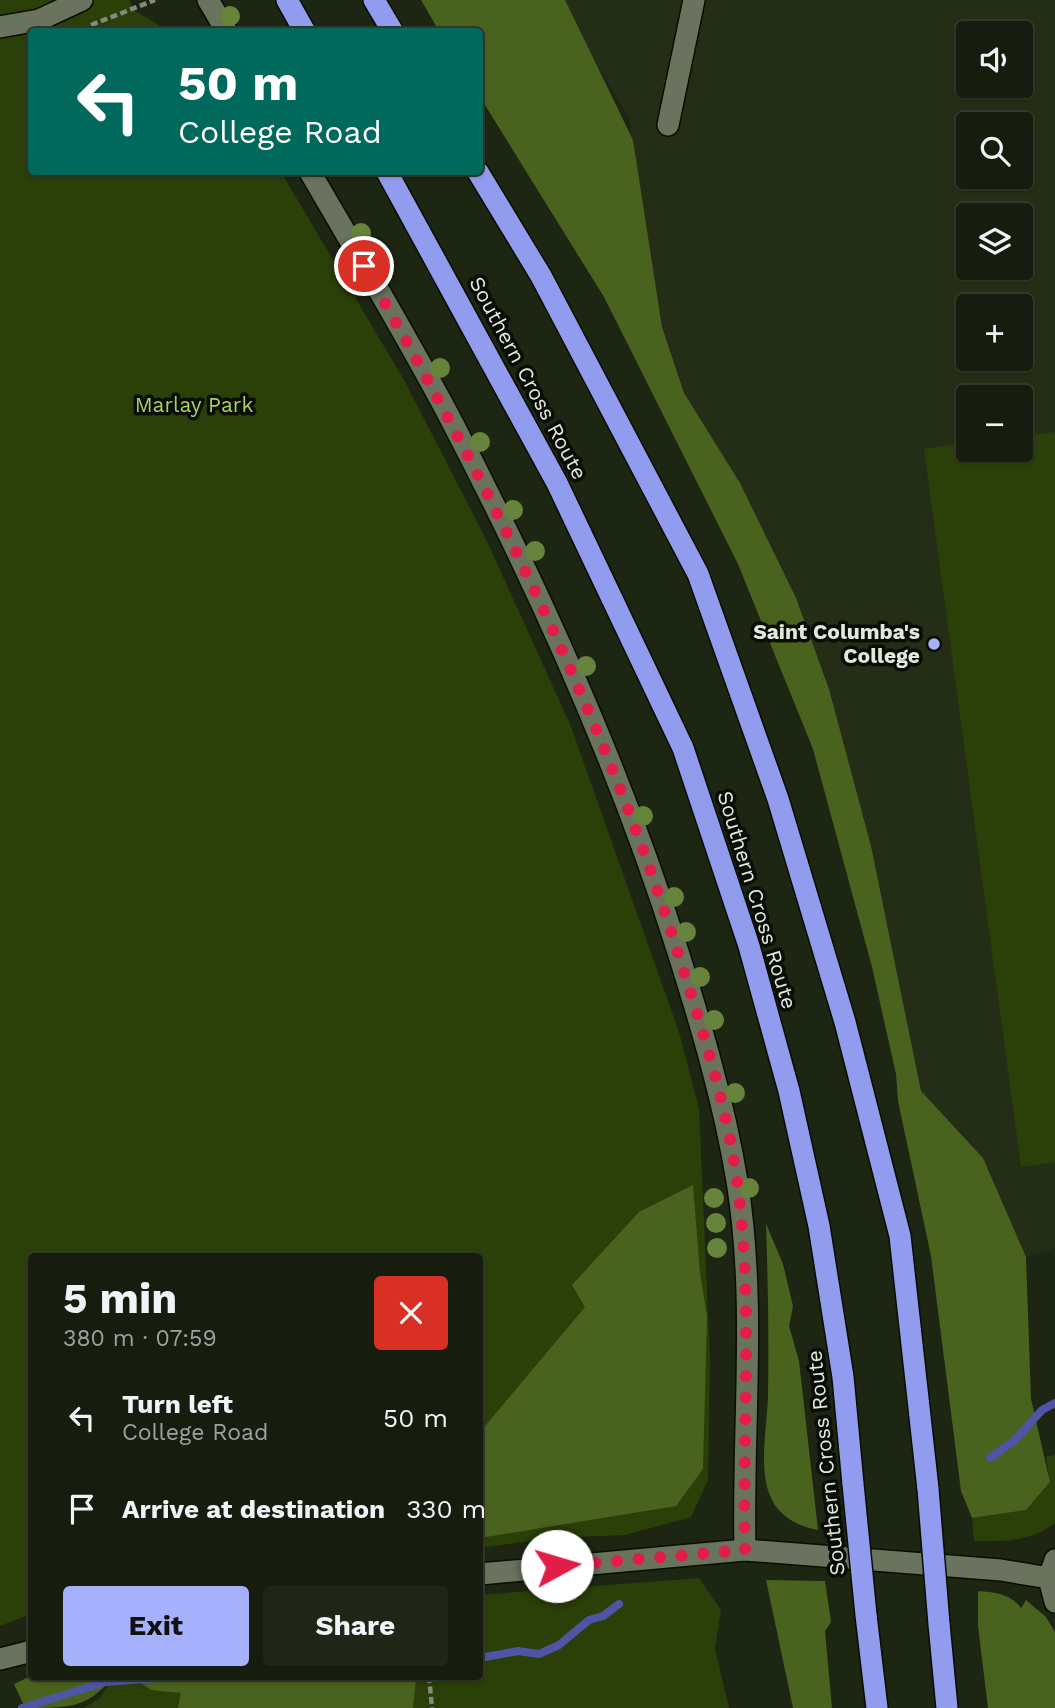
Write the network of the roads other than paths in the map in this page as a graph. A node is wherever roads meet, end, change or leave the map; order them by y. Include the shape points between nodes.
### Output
1 (82, 0) edge
2 (208, 0) edge
3 (287, 0) edge
4 (374, 0) edge
5 (694, 0) edge
6 (0, 27) edge
7 (225, 28) edge
8 (303, 28) edge
9 (391, 28) edge
10 (668, 125) dead end
11 (312, 175) edge
12 (389, 175) edge
13 (480, 175) edge
14 (745, 1550) junction
15 (1052, 1569) edge
16 (483, 1574) edge
17 (1055, 1602) edge
18 (28, 1652) edge
19 (0, 1659) edge
20 (877, 1708) edge
21 (947, 1708) edge

1 - 6 street via 38,20
2 - 7 street
3 - 8 highway
4 - 9 highway
5 - 10 street
11 - 14 street via 448,413 501,518 613,766 657,883 720,1093 737,1184 746,1262
12 - 20 highway, Southern Cross Route, bridge via 557,483 683,748 749,946 789,1091 821,1240 843,1377
13 - 21 highway, bridge via 541,276 698,574 778,799 845,1022 900,1236
14 - 15 street via 994,1570
14 - 16 street
15 - 17 street
18 - 19 street

